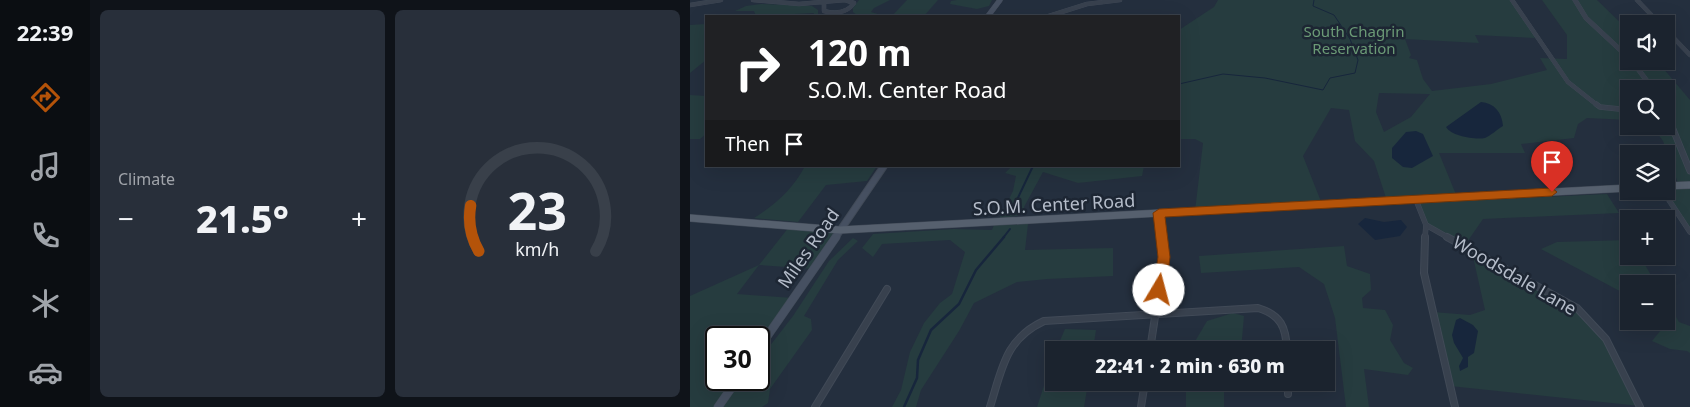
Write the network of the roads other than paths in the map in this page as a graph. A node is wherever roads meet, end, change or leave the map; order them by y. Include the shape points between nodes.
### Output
1 (721, 0) edge
2 (753, 0) edge
3 (1000, 0) edge
4 (1120, 0) edge
5 (1512, 0) edge
6 (1575, 0) edge
7 (1637, 0) edge
8 (824, 3) junction
9 (690, 5) edge
10 (989, 15) edge
11 (1052, 15) edge
12 (1651, 15) edge
13 (1675, 39) edge
14 (1620, 50) edge
15 (1690, 55) edge
16 (1620, 109) edge
17 (1675, 134) edge
18 (883, 167) edge
19 (1690, 171) edge
20 (1690, 185) edge
21 (1675, 186) edge
22 (1620, 189) edge
23 (1416, 200) junction
24 (1669, 200) edge
25 (1159, 213) junction
26 (690, 218) edge
27 (1426, 225) junction
28 (840, 230) junction
29 (1690, 232) edge
30 (887, 289) dead end
31 (1155, 316) junction
32 (770, 332) edge
33 (1151, 341) edge
34 (1287, 341) edge
35 (729, 391) edge
36 (1144, 391) edge
37 (718, 407) edge
38 (815, 407) edge
39 (990, 407) edge
40 (1142, 407) edge
41 (1455, 407) edge
42 (1640, 407) edge

1 - 9 street
2 - 8 street via 788,4
3 - 10 main road
4 - 11 street
5 - 16 street via 1572,87 1600,107
6 - 14 street via 1586,18
7 - 12 street
8 - 8 street via 845,0 854,3 848,9 832,13 824,10
13 - 15 street
17 - 19 street
18 - 28 main road, Miles Road
20 - 21 main road
22 - 23 main road, S.O.M. Center Road
23 - 25 main road, S.O.M. Center Road
23 - 27 street
24 - 29 street
25 - 28 main road, S.O.M. Center Road
25 - 31 street via 1164,257
26 - 28 main road, S.O.M. Center Road
27 - 41 street via 1424,273
27 - 42 street, Woodsdale Lane via 1578,308 1606,339
28 - 32 main road, Miles Road
30 - 38 street
31 - 33 street
31 - 34 street via 1258,308 1281,319
31 - 39 street via 1044,321 1028,327 1008,352
35 - 37 main road
36 - 40 street

